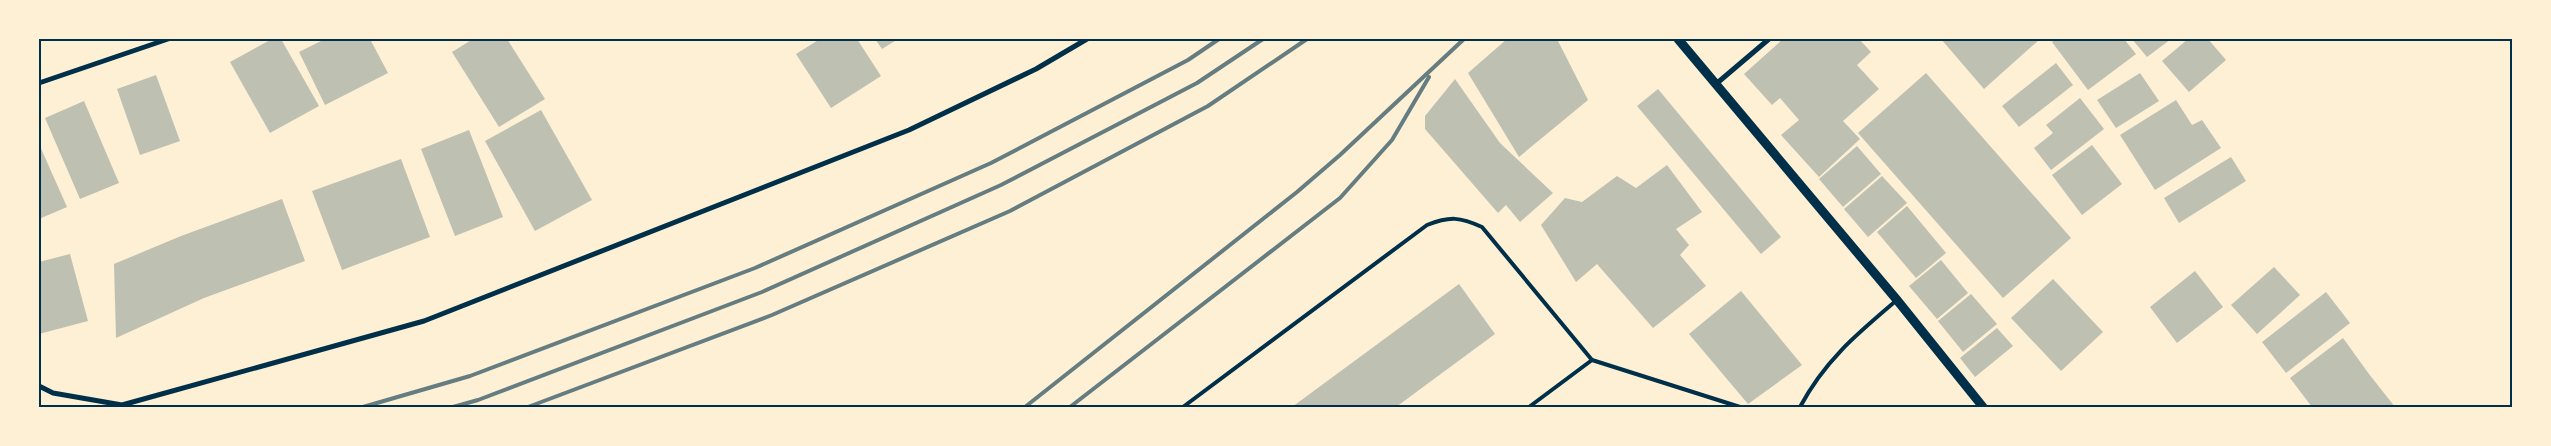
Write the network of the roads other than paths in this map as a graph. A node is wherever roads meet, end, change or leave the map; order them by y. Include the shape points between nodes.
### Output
1 (168, 39) edge
2 (1087, 39) edge
3 (1678, 39) edge
4 (1769, 39) edge
5 (39, 83) edge
6 (1716, 84) junction
7 (1897, 300) junction
8 (1592, 360) junction
9 (39, 386) edge
10 (1183, 407) edge
11 (1529, 407) edge
12 (1740, 407) edge
13 (1800, 407) edge
14 (1983, 407) edge

1 - 5 street
2 - 9 street via 1036,69 908,130 424,321 122,405 54,393
3 - 6 street
4 - 6 street
6 - 7 street
7 - 13 lane via 1845,344
7 - 14 street
8 - 10 lane via 1482,227 1463,218 1443,219 1427,224
8 - 11 lane
8 - 12 lane

